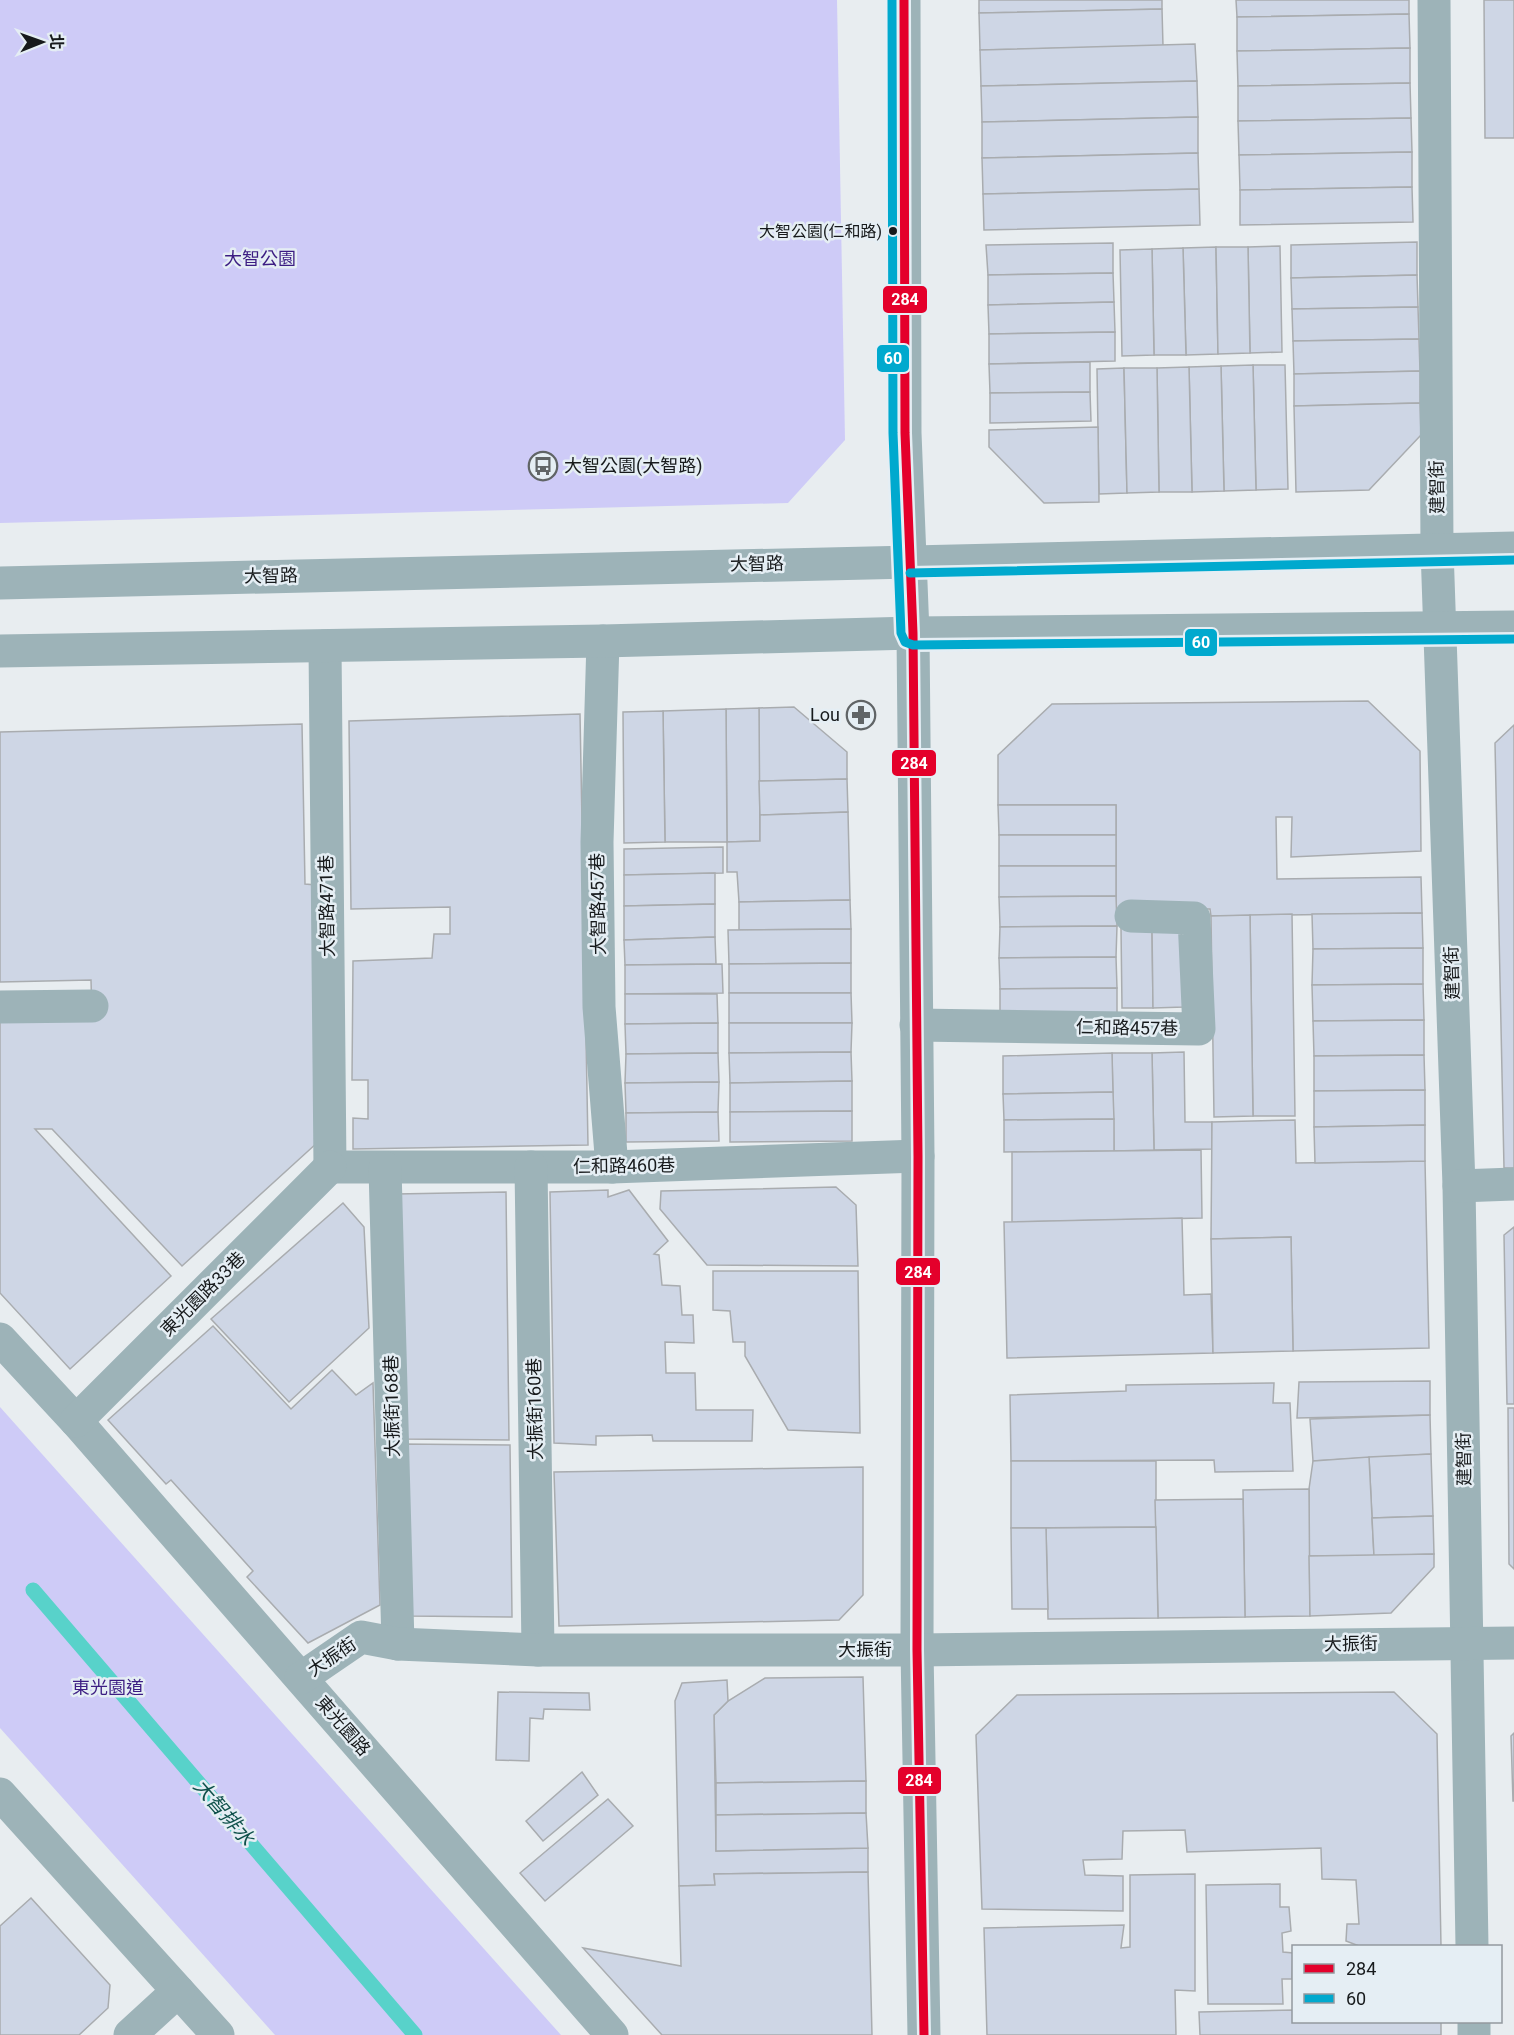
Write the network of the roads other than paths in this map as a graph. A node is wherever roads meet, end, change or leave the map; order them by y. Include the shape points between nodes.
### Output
1 (904, 0) edge
2 (1434, 0) edge
3 (1514, 548) edge
4 (1437, 549) junction
5 (910, 561) junction
6 (0, 583) edge
7 (1514, 627) edge
8 (1440, 628) junction
9 (913, 633) junction
10 (603, 641) junction
11 (325, 646) junction
12 (0, 651) edge
13 (1131, 916) dead end
14 (0, 1006) edge
15 (92, 1006) dead end
16 (916, 1025) junction
17 (918, 1156) junction
18 (330, 1167) junction
19 (531, 1167) junction
20 (612, 1167) junction
21 (385, 1168) junction
22 (1514, 1184) edge
23 (1459, 1186) junction
24 (0, 1339) edge
25 (76, 1421) junction
26 (1467, 1643) junction
27 (1514, 1643) edge
28 (398, 1644) junction
29 (538, 1650) junction
30 (917, 1650) junction
31 (301, 1678) junction
32 (0, 1794) edge
33 (1472, 1945) edge
34 (178, 1991) junction
35 (130, 2035) edge
36 (218, 2035) edge
37 (612, 2035) edge
38 (924, 2035) edge

1 - 5 street via 905,421
2 - 4 street, 建智街
3 - 4 street, 大智路
4 - 5 street, 大智路
4 - 8 street, 建智街
5 - 6 street, 大智路
5 - 9 street
7 - 8 street
8 - 9 street
8 - 23 street, 建智街
9 - 10 street
9 - 16 street
10 - 11 street
10 - 20 street, 大智路457巷 via 597,842 599,1007
11 - 12 street
11 - 18 street, 大智路471巷
13 - 16 street, 仁和路457巷 via 1194,918 1199,1029
14 - 15 street
16 - 17 street
17 - 20 street, 仁和路460巷
17 - 30 street
18 - 21 street, 仁和路460巷
18 - 25 street, 東光園路33巷
19 - 20 street, 仁和路460巷
19 - 21 street, 仁和路460巷
19 - 29 street, 大振街160巷
21 - 28 street, 大振街168巷
22 - 23 street
23 - 26 street, 建智街
24 - 25 street, 東光園路
25 - 31 street, 東光園路
26 - 27 street, 大振街
26 - 30 street, 大振街
26 - 33 street, 建智街
28 - 29 street, 大振街
28 - 31 street, 大振街 via 361,1637
29 - 30 street, 大振街
30 - 38 street
31 - 37 street, 東光園路
32 - 34 street
34 - 35 street
34 - 36 street

